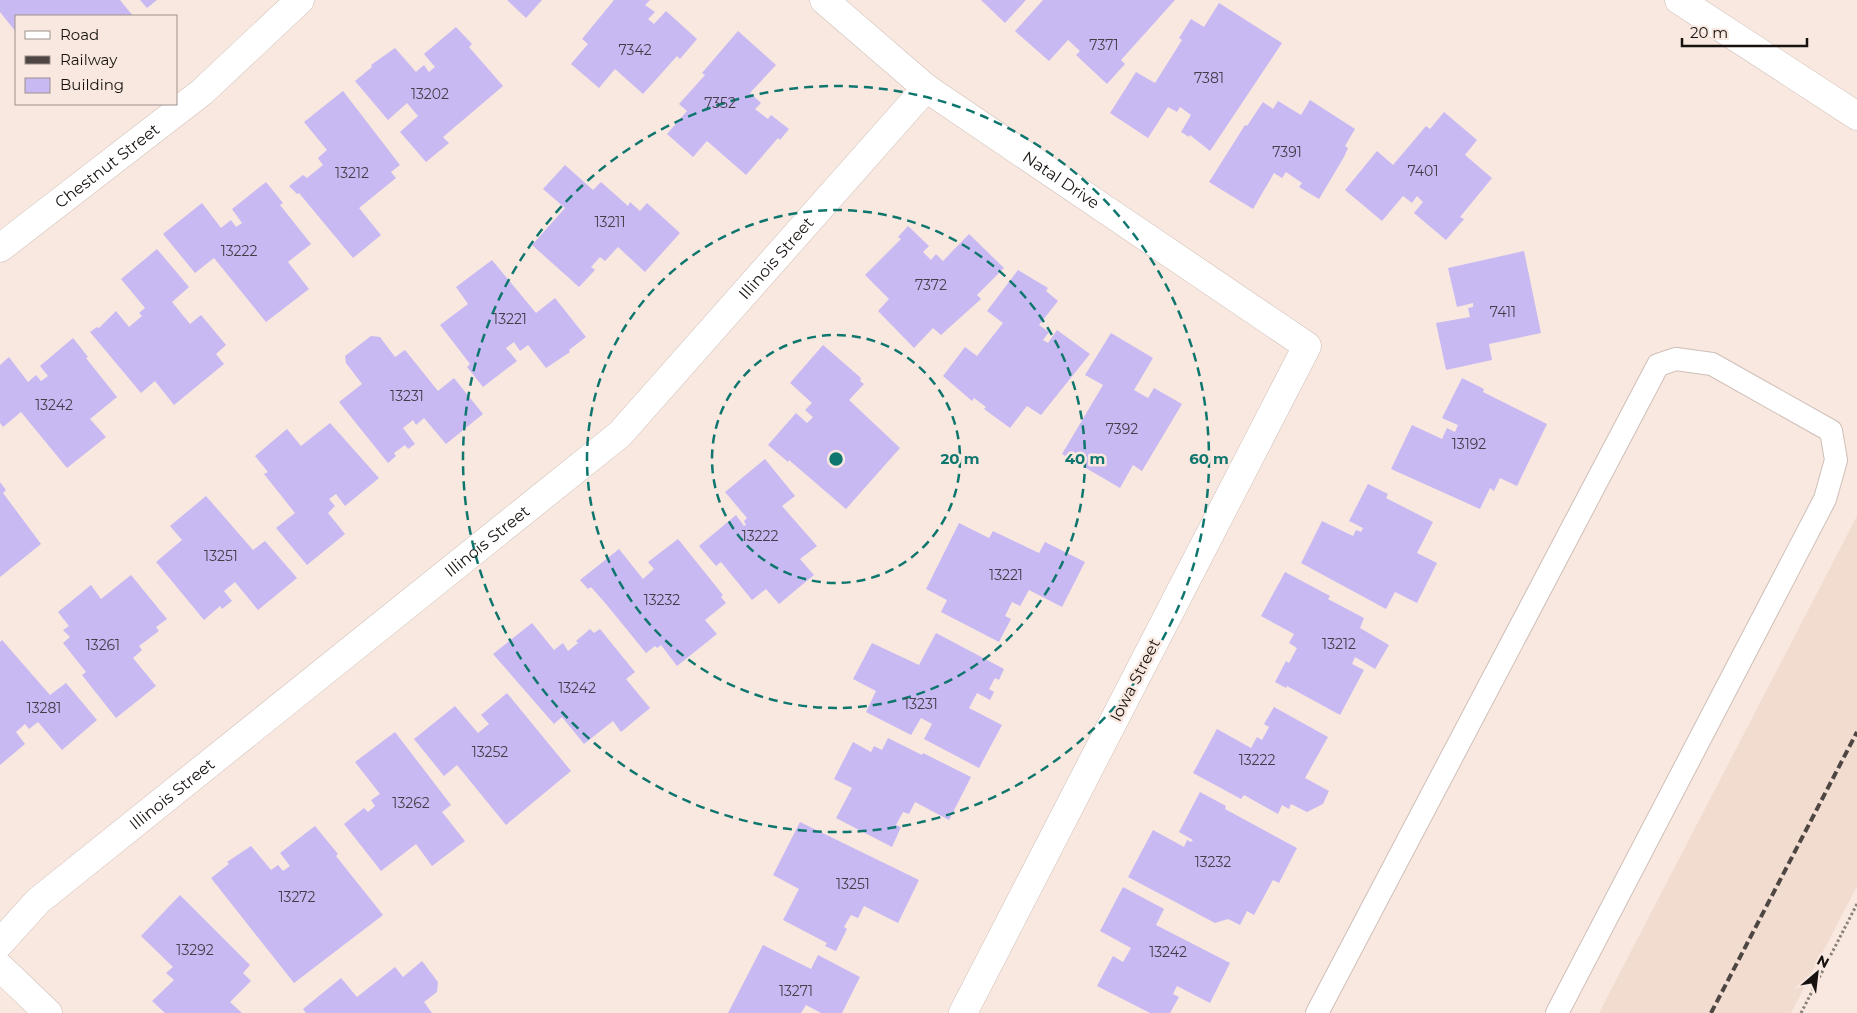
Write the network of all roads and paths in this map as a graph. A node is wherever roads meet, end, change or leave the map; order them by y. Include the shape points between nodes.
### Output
1 (300, 0) edge
2 (824, 0) edge
3 (1679, 0) edge
4 (926, 88) junction
5 (1857, 116) edge
6 (0, 248) edge
7 (1307, 346) joint
8 (1857, 904) edge
9 (0, 943) edge
10 (0, 967) edge
11 (48, 1013) edge
12 (963, 1013) edge
13 (1317, 1013) edge
14 (1557, 1013) edge
15 (1801, 1013) edge

1 - 6 main road, Chestnut Street via 202,92
2 - 4 main road, Natal Drive
3 - 5 main road
4 - 7 main road, Natal Drive
4 - 9 main road, Illinois Street via 620,434 38,901
7 - 12 main road, Iowa Street
8 - 15 path
10 - 11 main road
13 - 14 lane via 1658,365 1676,359 1712,364 1831,431 1836,460 1825,499

